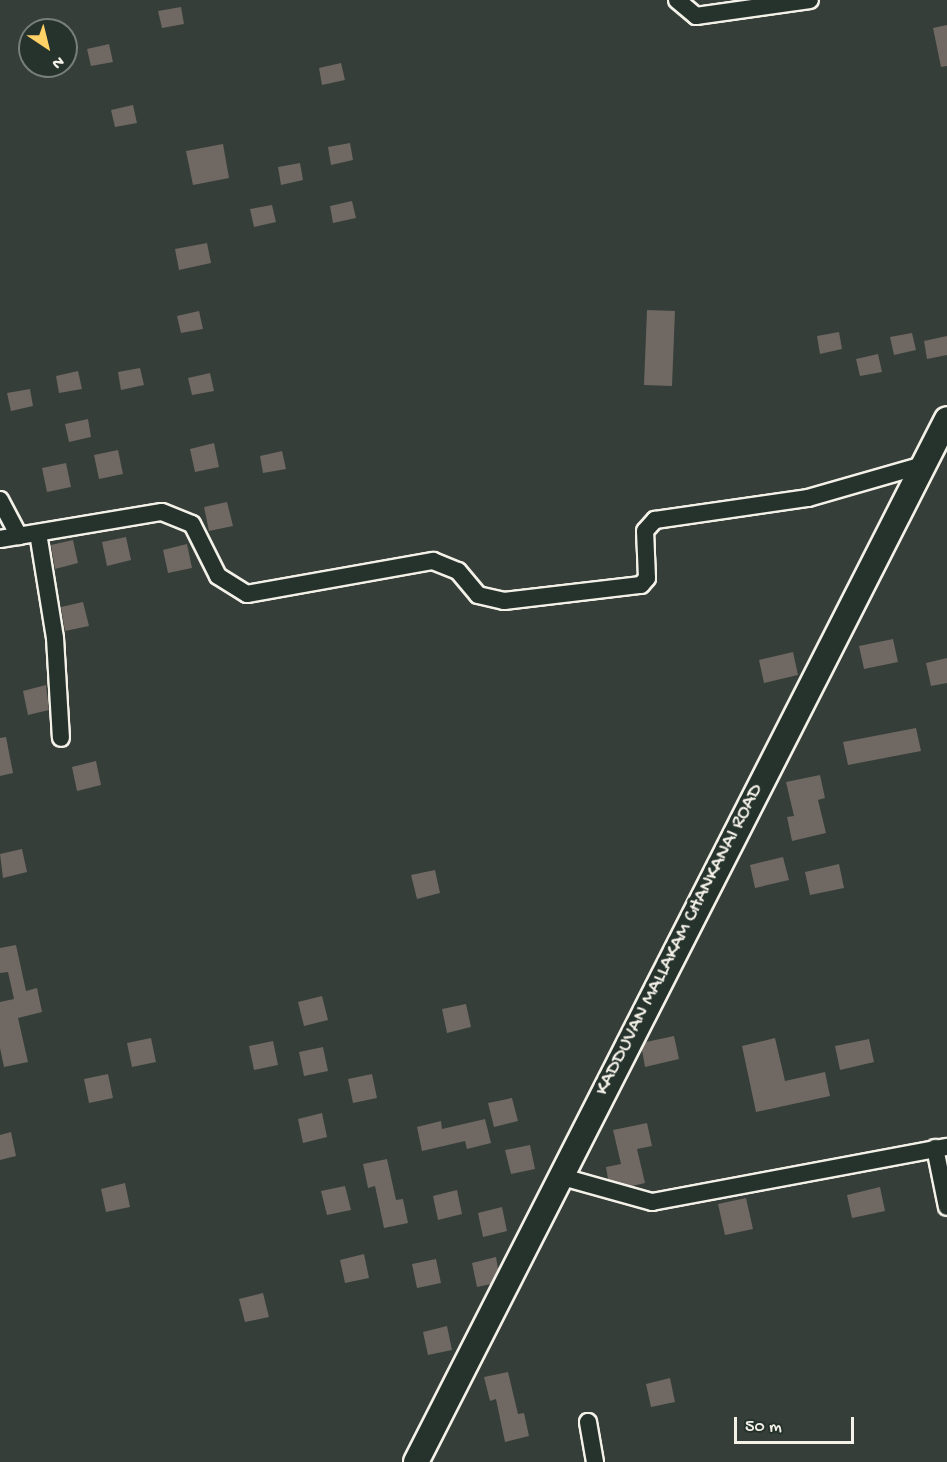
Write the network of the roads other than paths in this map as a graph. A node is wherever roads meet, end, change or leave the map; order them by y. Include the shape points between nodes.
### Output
1 (677, 0) edge
2 (810, 0) edge
3 (947, 419) edge
4 (923, 465) junction
5 (0, 500) edge
6 (38, 533) junction
7 (19, 536) junction
8 (0, 539) edge
9 (61, 738) dead end
10 (941, 1148) edge
11 (559, 1176) junction
12 (947, 1207) edge
13 (588, 1422) dead end
14 (416, 1462) edge
15 (595, 1462) edge

1 - 2 street via 696,16
3 - 4 main road, KADDUVAN MALLAKAM CHANKANAI ROAD
4 - 6 street via 808,498 655,520 645,531 647,578 641,585 504,601 478,595 458,571 433,561 247,594 218,576 192,524 162,512
4 - 11 main road, KADDUVAN MALLAKAM CHANKANAI ROAD
5 - 7 street
6 - 7 street
6 - 9 street via 55,638
7 - 8 street
10 - 11 street via 652,1202
10 - 12 street
11 - 14 main road, KADDUVAN MALLAKAM CHANKANAI ROAD
13 - 15 street

